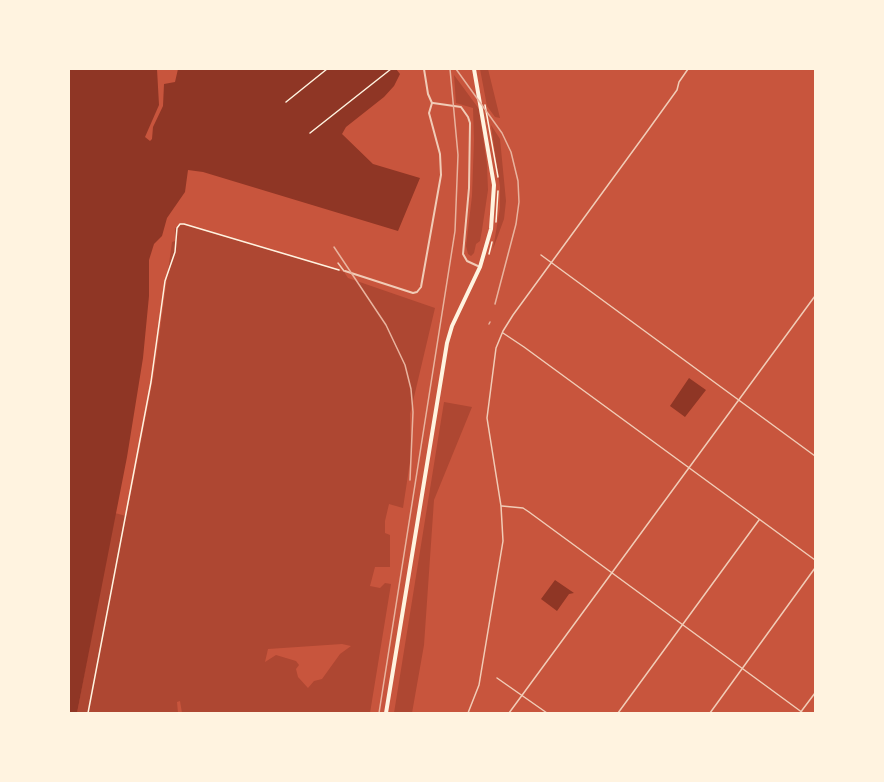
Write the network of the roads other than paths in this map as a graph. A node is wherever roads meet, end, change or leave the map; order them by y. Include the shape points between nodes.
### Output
1 (424, 69) edge
2 (474, 69) edge
3 (688, 69) edge
4 (432, 103) junction
5 (541, 255) dead end
6 (338, 263) dead end
7 (551, 264) junction
8 (480, 267) junction
9 (345, 271) joint
10 (815, 296) edge
11 (502, 333) junction
12 (739, 399) junction
13 (815, 456) edge
14 (689, 467) junction
15 (501, 506) junction
16 (759, 520) junction
17 (815, 560) edge
18 (815, 568) edge
19 (612, 573) junction
20 (683, 625) junction
21 (743, 668) junction
22 (497, 678) dead end
23 (815, 693) edge
24 (522, 695) junction
25 (386, 713) edge
26 (468, 713) edge
27 (509, 713) edge
28 (547, 713) edge
29 (618, 713) edge
30 (710, 713) edge
31 (802, 713) edge

1 - 4 street
2 - 8 main road via 494,185 491,229
3 - 7 lane via 677,90
4 - 8 street via 457,106 467,113 470,123 463,254 467,261
4 - 9 street via 429,113 440,154 441,175 421,287 412,293
5 - 7 lane
6 - 9 lane
7 - 11 lane
7 - 12 lane
8 - 25 main road via 452,326 443,359
10 - 12 lane
11 - 14 lane
11 - 15 lane via 487,409
12 - 13 lane
12 - 14 lane
14 - 16 lane
14 - 19 lane
15 - 19 lane via 523,508
15 - 26 lane via 503,541 479,685
16 - 17 lane
16 - 20 lane
18 - 21 lane
19 - 20 lane
19 - 24 lane
20 - 21 lane
20 - 29 lane
21 - 30 lane
21 - 31 lane
22 - 24 lane
23 - 31 lane
24 - 27 lane
24 - 28 lane

